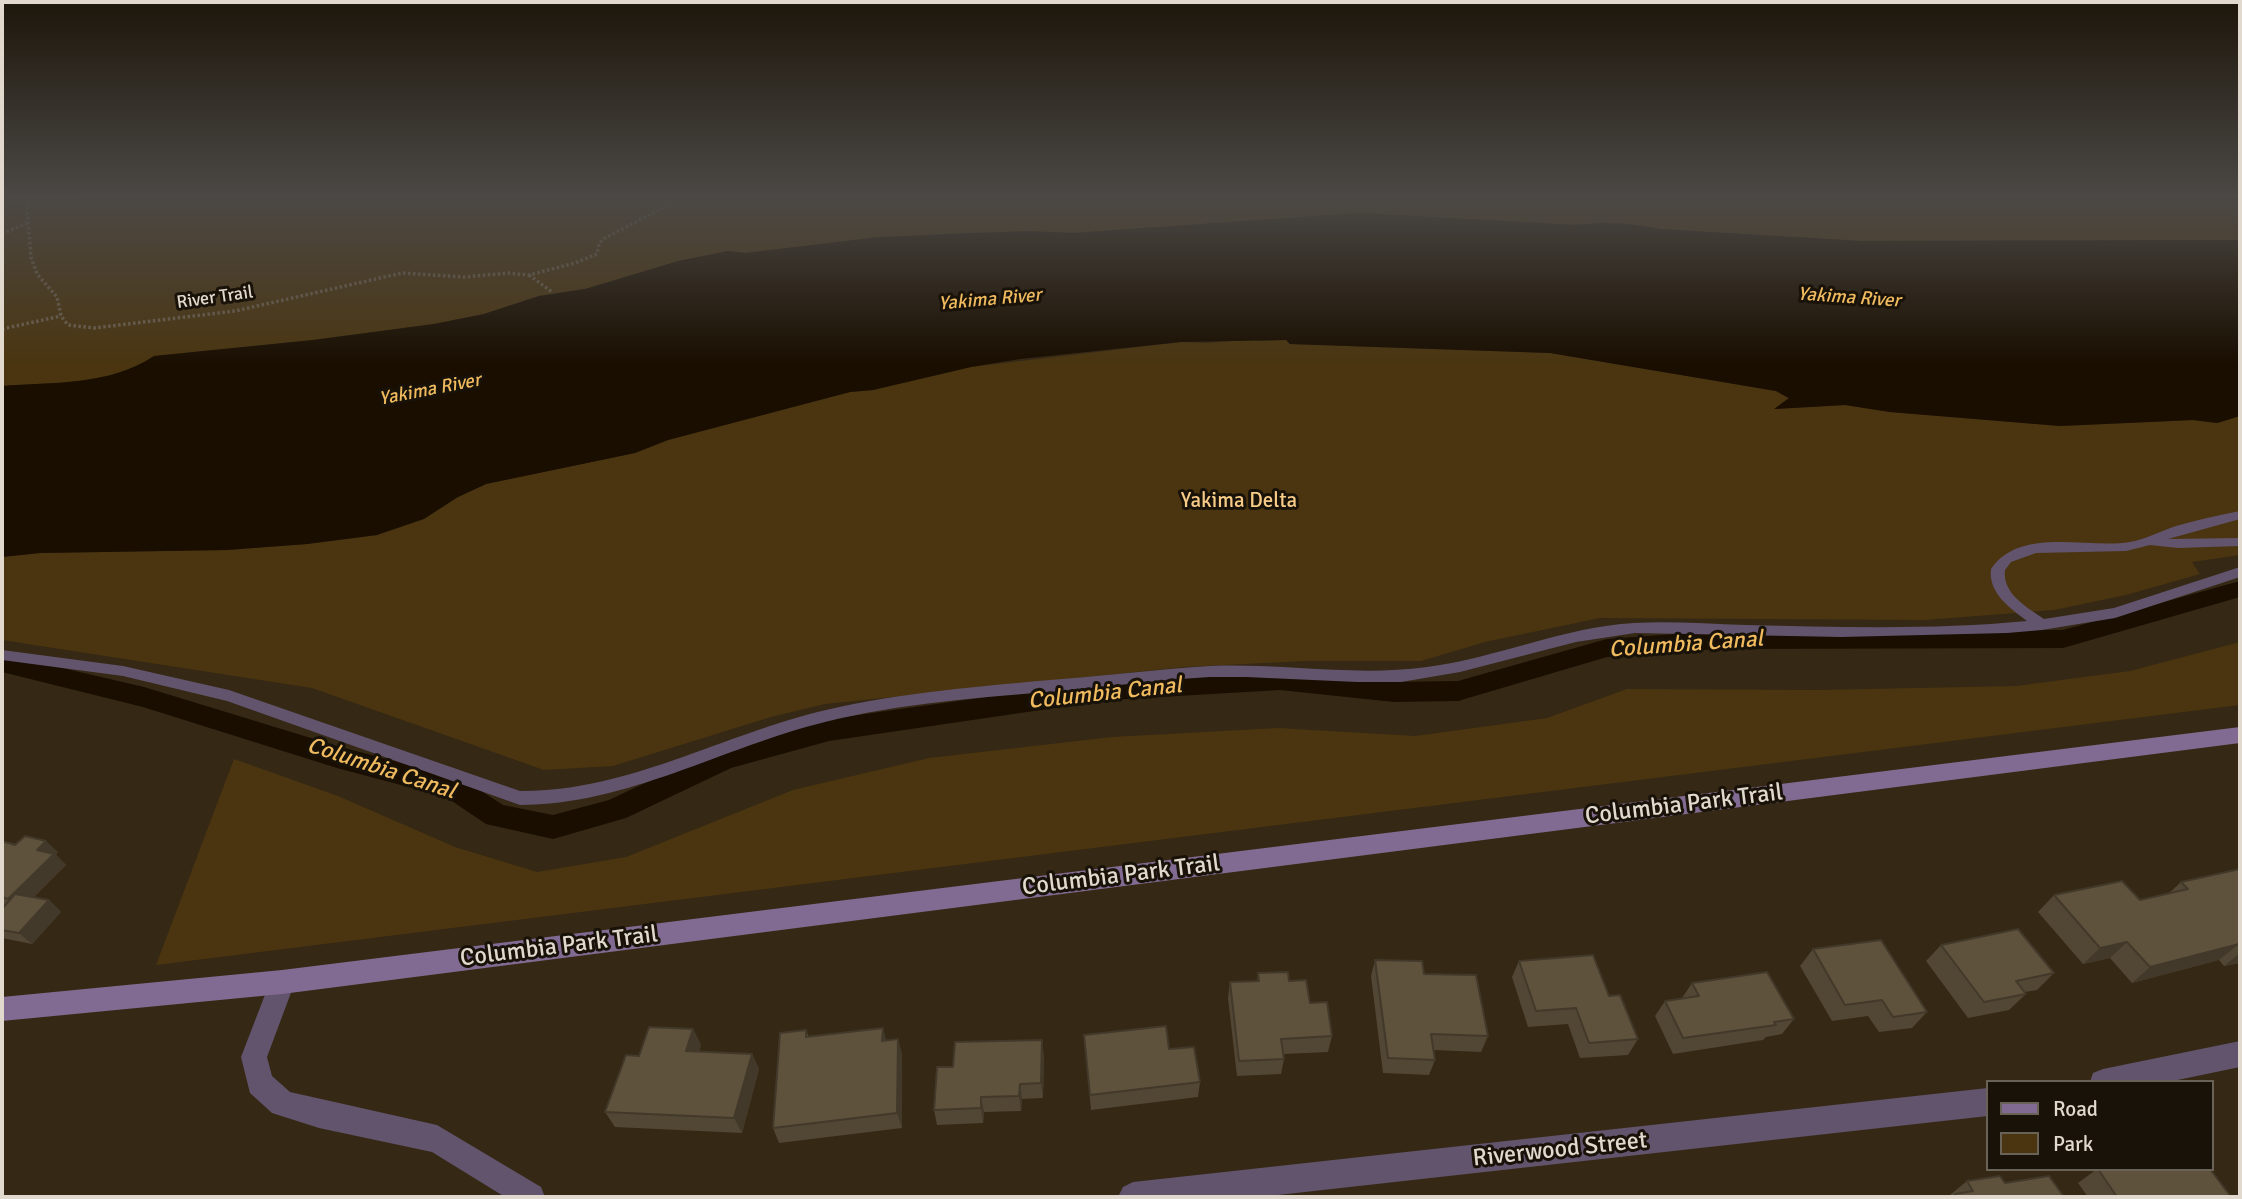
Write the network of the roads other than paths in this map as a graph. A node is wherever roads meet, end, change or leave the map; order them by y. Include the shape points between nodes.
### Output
1 (2240, 515) edge
2 (2150, 541) junction
3 (2240, 542) edge
4 (2240, 572) edge
5 (2042, 625) junction
6 (2, 655) edge
7 (2240, 735) edge
8 (282, 982) junction
9 (2, 1009) edge
10 (2240, 1054) edge
11 (2113, 1080) edge
12 (1986, 1102) edge
13 (531, 1197) edge
14 (1133, 1197) edge

1 - 2 lane
2 - 3 lane
2 - 5 lane via 2125,547 2036,548 2002,560 1997,573 2001,587
4 - 5 lane via 2115,612
5 - 6 lane via 1840,632 1635,628 1555,640 1445,670 1399,676 1221,671 967,695 850,711 790,725 622,784 573,798 541,799 504,793 229,696 123,671
7 - 8 main road, Columbia Park Trail
8 - 9 main road, Columbia Park Trail
8 - 13 street via 254,1057 260,1084 282,1104 437,1139
10 - 11 street
12 - 14 street, Riverwood Street

